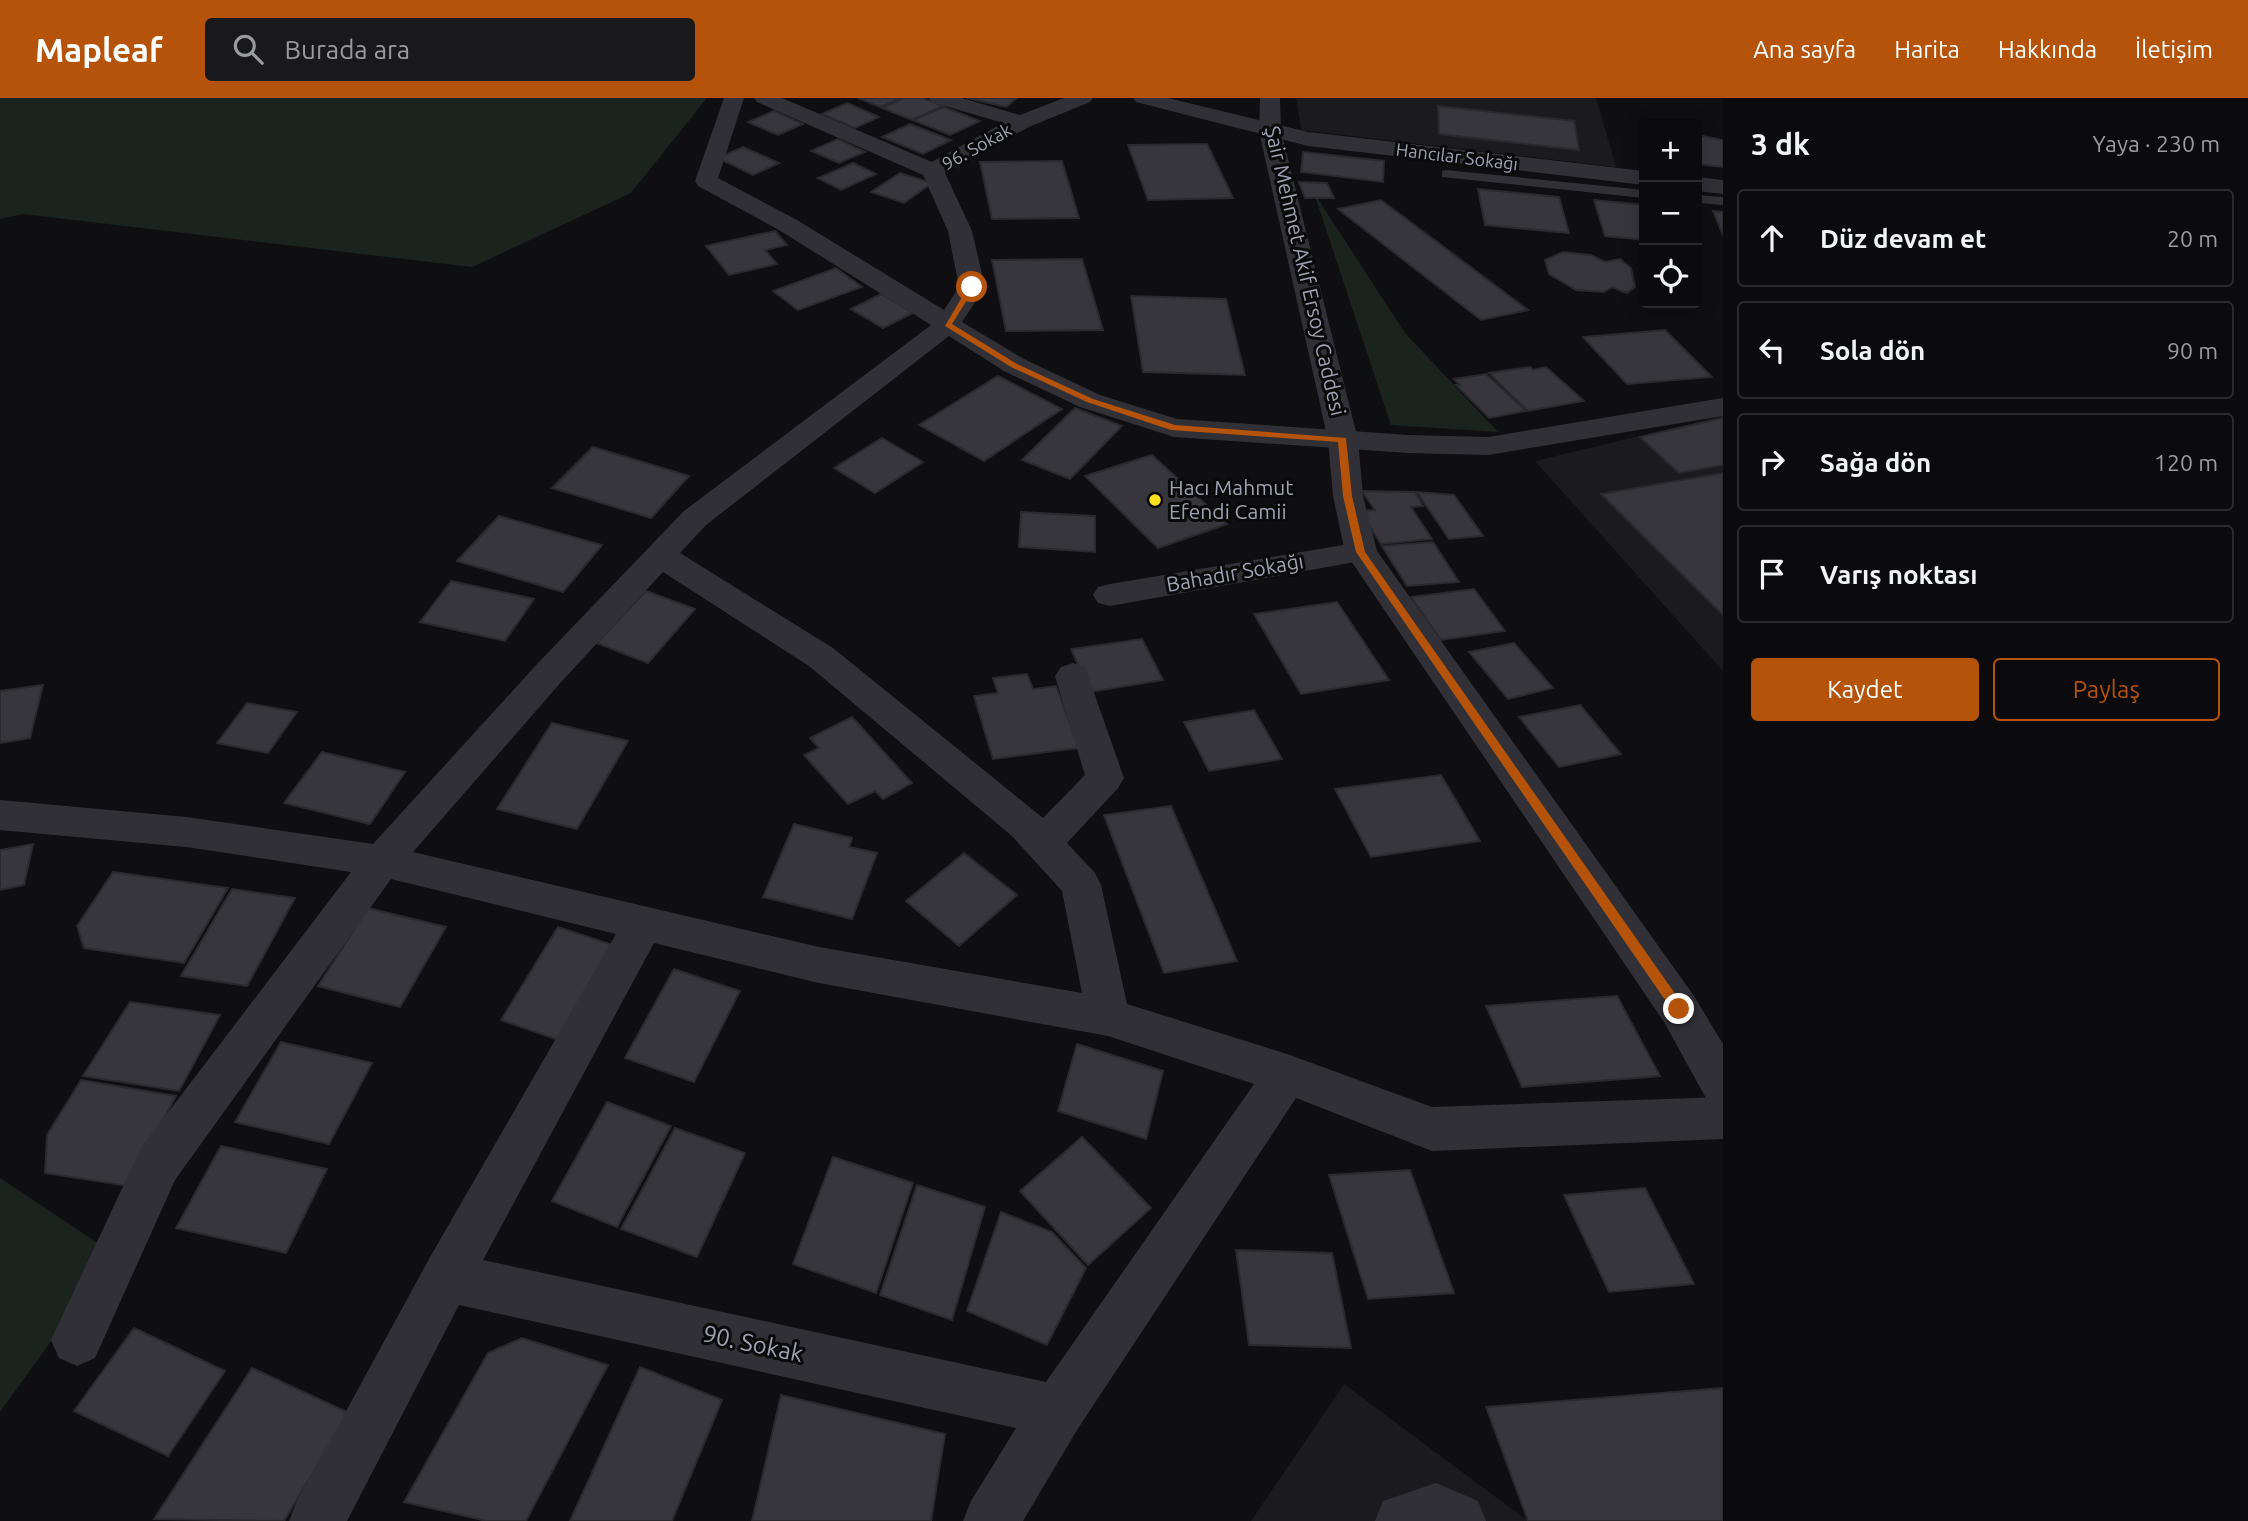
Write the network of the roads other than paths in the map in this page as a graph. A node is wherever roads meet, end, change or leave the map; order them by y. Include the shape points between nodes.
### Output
1 (734, 98) edge
2 (764, 98) edge
3 (939, 98) edge
4 (1083, 98) edge
5 (1143, 98) edge
6 (1270, 98) edge
7 (1021, 122) junction
8 (1270, 131) junction
9 (933, 171) junction
10 (1446, 174) dead end
11 (1639, 177) edge
12 (1702, 185) edge
13 (1723, 187) edge
14 (1639, 193) edge
15 (1702, 199) edge
16 (1723, 201) edge
17 (947, 325) junction
18 (1723, 407) edge
19 (1343, 440) junction
20 (1360, 552) junction
21 (660, 555) junction
22 (1110, 595) dead end
23 (1073, 676) dead end
24 (0, 816) edge
25 (1043, 843) junction
26 (382, 861) junction
27 (644, 923) junction
28 (1108, 1017) junction
29 (1287, 1074) junction
30 (1723, 1085) edge
31 (1723, 1118) edge
32 (447, 1277) junction
33 (77, 1340) dead end
34 (1058, 1411) junction
35 (317, 1521) edge
36 (991, 1521) edge
37 (1403, 1521) edge
38 (1458, 1521) edge

1 - 17 street via 706,181 788,225
2 - 9 street
3 - 7 street
4 - 7 street, 96. Sokak
5 - 8 street, Hancılar Sokağı
6 - 8 street, Şair Mehmet Akif Ersoy Caddesi
7 - 9 street, 96. Sokak
8 - 11 street, Hancılar Sokağı
8 - 19 street, Şair Mehmet Akif Ersoy Caddesi
9 - 17 street via 960,231 972,287
10 - 14 lane
12 - 13 street
15 - 16 lane
17 - 19 street via 1014,365 1090,401 1174,428
17 - 21 street via 695,518
18 - 19 street via 1488,446
19 - 20 street, Şair Mehmet Akif Ersoy Caddesi
20 - 22 street, Bahadır Sokağı
20 - 30 street, Şair Mehmet Akif Ersoy Caddesi via 1679,1009
21 - 25 street via 821,657
21 - 26 street
23 - 25 street via 1105,778
24 - 26 street via 186,832
25 - 28 street via 1081,885
26 - 27 street
26 - 33 street via 158,1164
27 - 28 street via 820,965
27 - 32 street
28 - 29 street
29 - 31 street via 1432,1129
29 - 34 street
32 - 34 street, 90. Sokak
32 - 35 street
34 - 36 street
37 - 38 street via 1436,1511

